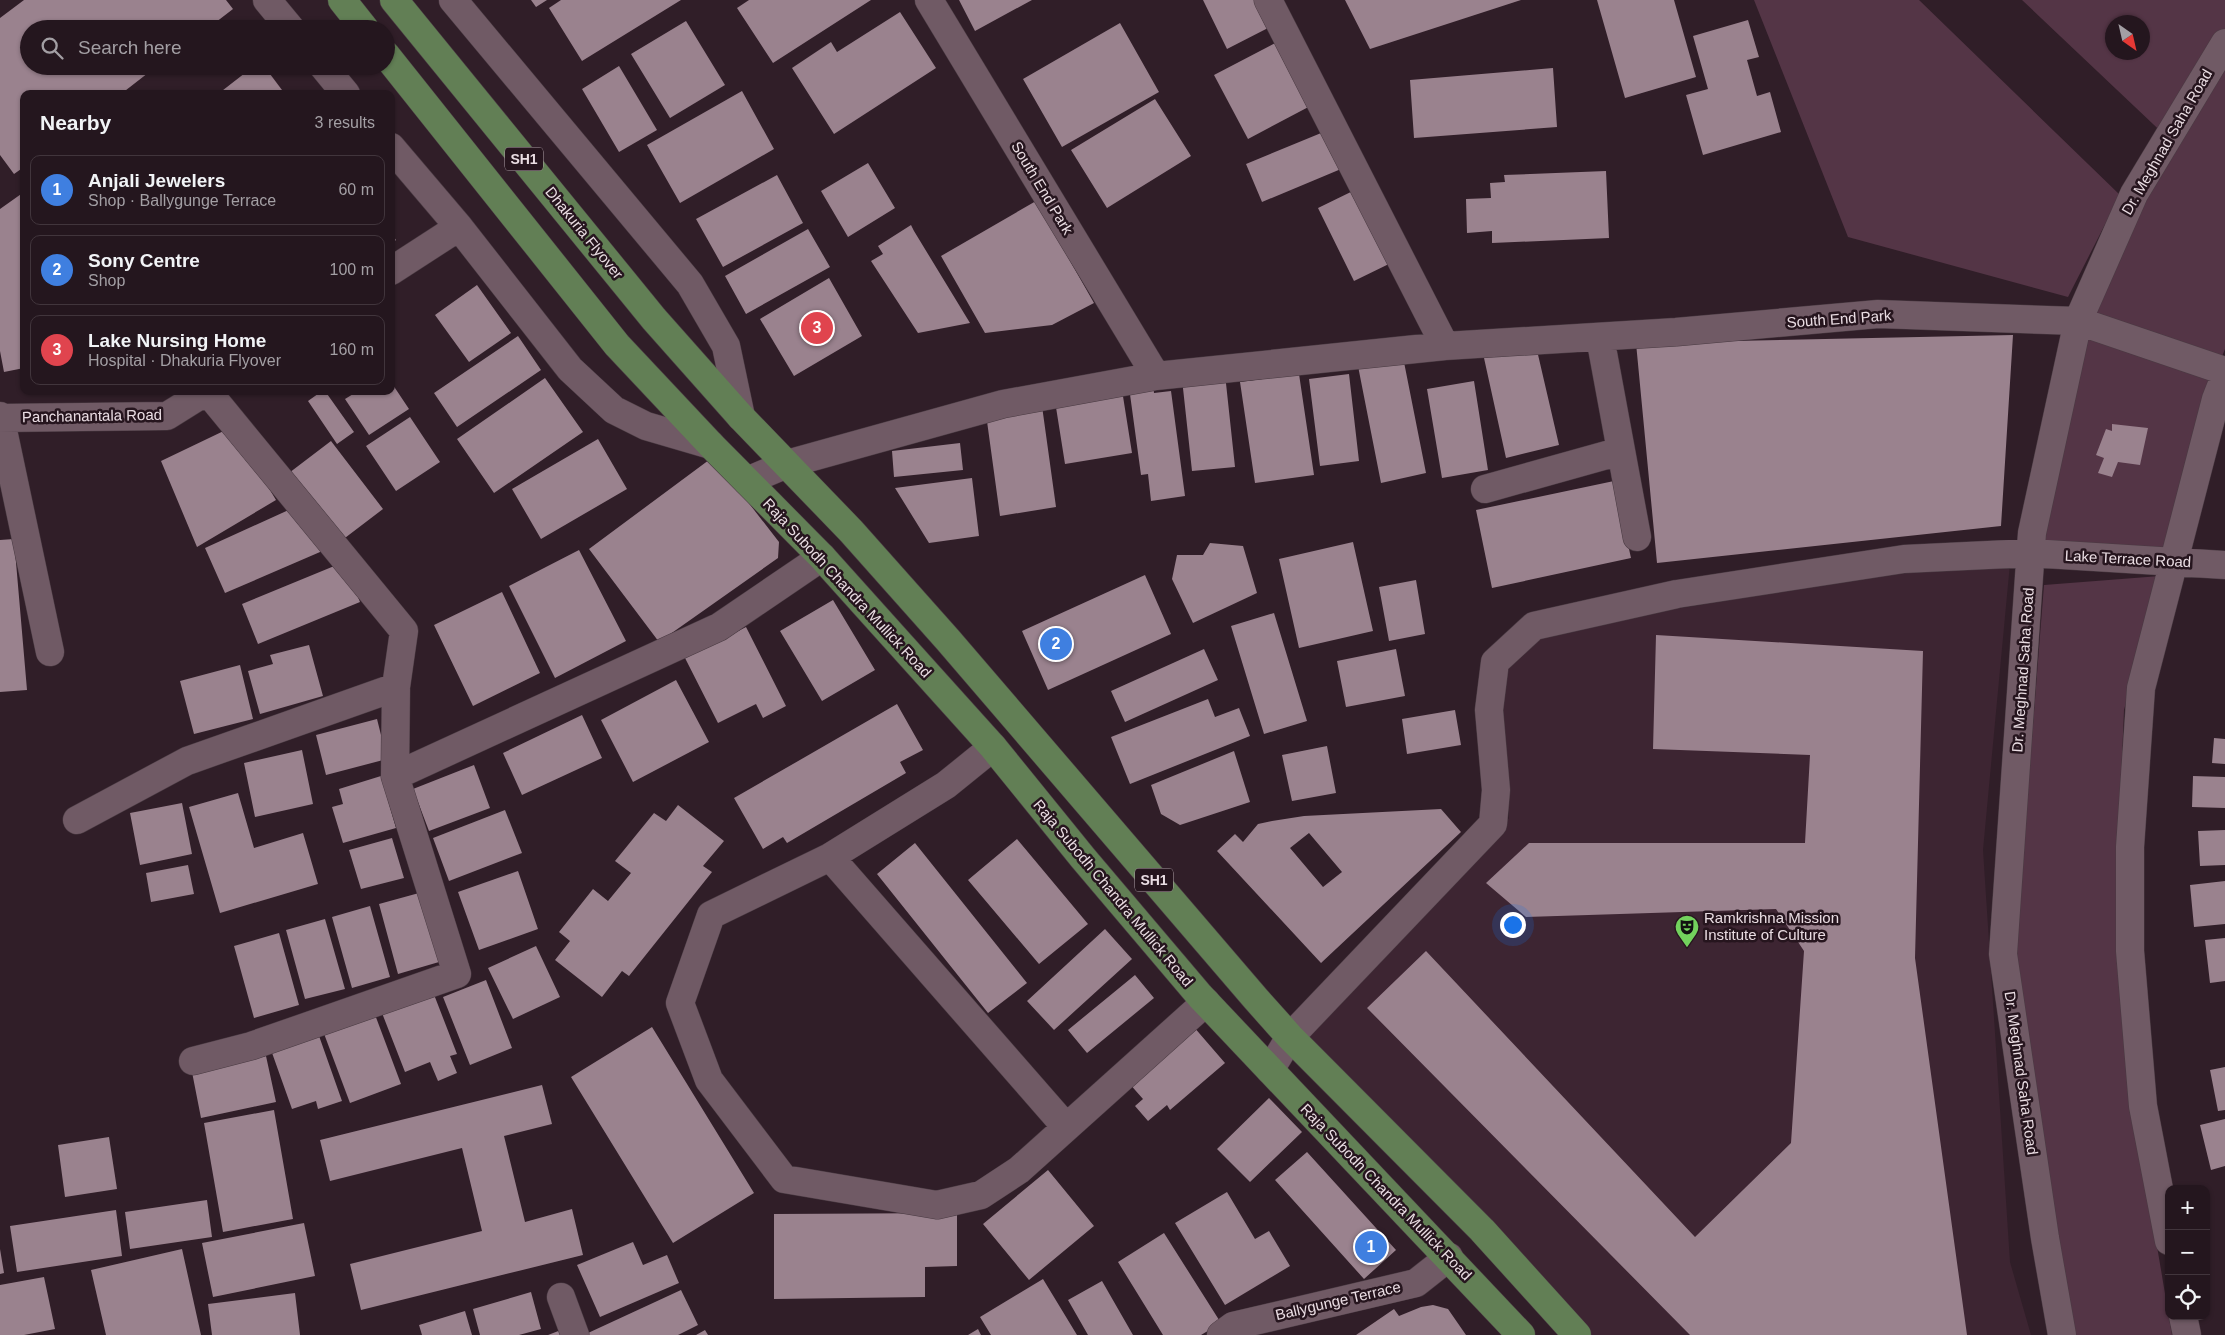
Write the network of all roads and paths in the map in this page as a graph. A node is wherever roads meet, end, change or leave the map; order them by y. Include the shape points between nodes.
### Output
1 (267, 0) edge
2 (342, 0) edge
3 (394, 0) edge
4 (453, 0) edge
5 (929, 0) edge
6 (1268, 0) edge
7 (284, 20) edge
8 (358, 20) edge
9 (2225, 42) edge
10 (395, 66) edge
11 (330, 75) edge
12 (343, 90) edge
13 (395, 152) edge
14 (459, 227) junction
15 (395, 268) edge
16 (2078, 321) junction
17 (1600, 337) junction
18 (1445, 346) junction
19 (2225, 371) edge
20 (1156, 376) junction
21 (2225, 376) edge
22 (201, 395) edge
23 (210, 395) edge
24 (0, 417) edge
25 (741, 417) junction
26 (711, 445) junction
27 (1621, 451) junction
28 (787, 464) junction
29 (747, 482) junction
30 (1485, 489) dead end
31 (1637, 537) dead end
32 (2030, 553) junction
33 (822, 558) junction
34 (2173, 561) junction
35 (2225, 565) edge
36 (50, 652) dead end
37 (396, 687) junction
38 (992, 748) junction
39 (395, 776) junction
40 (77, 820) dead end
41 (830, 857) junction
42 (1206, 1002) junction
43 (1290, 1037) junction
44 (193, 1061) dead end
45 (1270, 1070) junction
46 (1066, 1127) junction
47 (2167, 1230) edge
48 (1449, 1257) junction
49 (561, 1297) dead end
50 (2184, 1320) edge
51 (575, 1335) edge
52 (1221, 1335) edge
53 (1521, 1335) edge
54 (1577, 1335) edge
55 (2062, 1335) edge
56 (2187, 1335) edge

1 - 7 street
2 - 8 main road
3 - 25 main road, Dhakuria Flyover / SH1 via 654,319
4 - 25 street via 690,284 726,346
5 - 20 street, South End Park
6 - 18 street
9 - 16 street, Dr. Meghnad Saha Road via 2134,194
10 - 26 main road, SH1 via 617,345
11 - 12 street
13 - 14 street
14 - 15 street
14 - 26 street via 570,369 614,410 646,426
16 - 17 street, South End Park via 1878,314
16 - 19 street, South End Park
16 - 32 street, Dr. Meghnad Saha Road
17 - 18 street, South End Park
17 - 27 street
18 - 20 street, South End Park
20 - 28 street, South End Park via 1003,404
21 - 34 street
22 - 24 street, Panchanantala Road via 167,416
23 - 37 street via 404,631
24 - 36 street
25 - 28 main road, SH1
26 - 29 main road, Raja Subodh Chandra Mullick Road / SH1
27 - 30 street
27 - 31 street
28 - 29 street, South End Park
28 - 43 main road, SH1 via 948,640
29 - 33 main road, Raja Subodh Chandra Mullick Road / SH1
32 - 34 street, Lake Terrace Road
32 - 43 street, Lake Terrace Road via 1904,559 1677,594 1534,626 1495,662 1489,710 1496,790 1493,824
32 - 55 street, Dr. Meghnad Saha Road via 2003,954
33 - 38 main road, Raja Subodh Chandra Mullick Road / SH1
33 - 39 street via 719,627
34 - 35 street, Lake Terrace Road
34 - 47 street via 2141,688 2130,846 2130,951 2143,1106
37 - 39 street
37 - 40 street via 187,761
38 - 41 street via 946,785
38 - 42 main road, Raja Subodh Chandra Mullick Road / SH1
39 - 44 street via 457,974 251,1046
41 - 46 street
41 - 46 street via 711,915 680,1003 709,1080 784,1179 937,1205 980,1195 1019,1170
42 - 45 main road, Raja Subodh Chandra Mullick Road / SH1
42 - 46 street
43 - 45 street, Lake Terrace Road
43 - 54 main road, SH1 via 1482,1230
45 - 48 main road, Raja Subodh Chandra Mullick Road / SH1
48 - 52 street, Ballygunge Terrace via 1416,1283 1233,1326
48 - 53 main road, Raja Subodh Chandra Mullick Road / SH1
49 - 51 street
50 - 56 street

